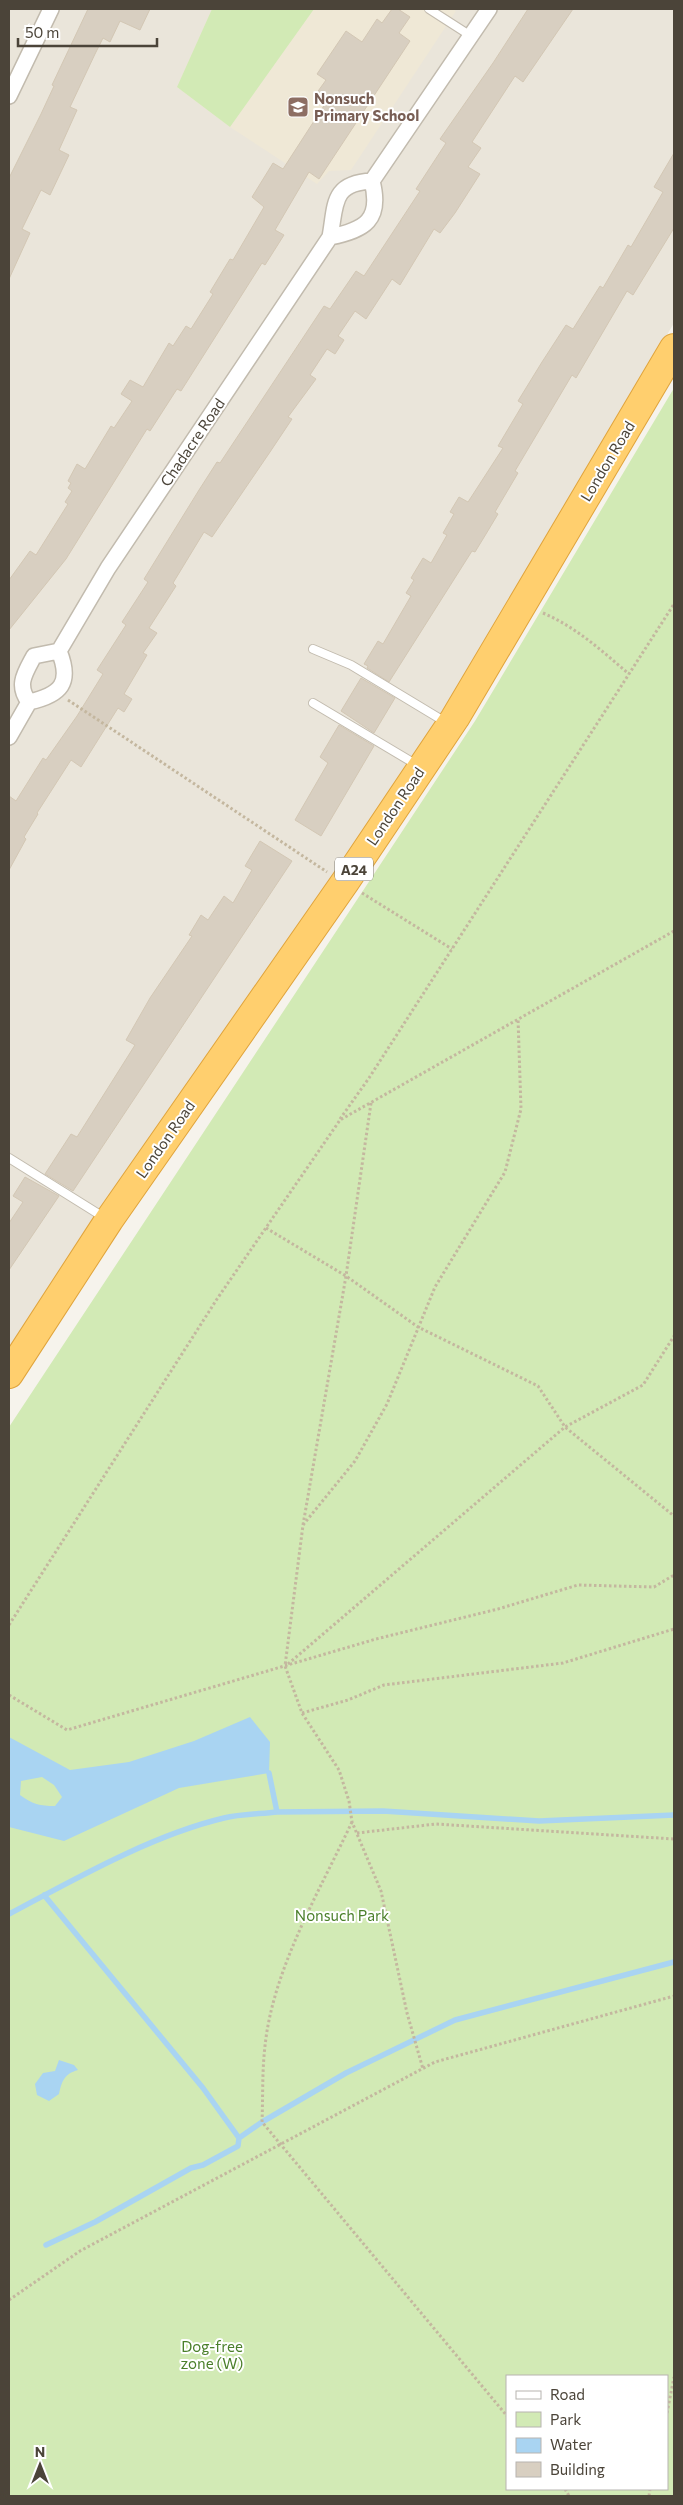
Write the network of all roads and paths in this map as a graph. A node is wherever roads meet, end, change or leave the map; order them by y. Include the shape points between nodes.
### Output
1 (51, 9) edge
2 (429, 9) edge
3 (489, 9) edge
4 (470, 36) junction
5 (9, 96) edge
6 (372, 181) junction
7 (330, 236) junction
8 (674, 348) edge
9 (522, 604) junction
10 (674, 604) edge
11 (313, 649) dead end
12 (59, 651) junction
13 (629, 674) junction
14 (58, 691) junction
15 (29, 702) junction
16 (313, 703) dead end
17 (450, 725) junction
18 (9, 737) edge
19 (421, 768) junction
20 (344, 882) junction
21 (674, 931) edge
22 (452, 949) junction
23 (518, 1018) junction
24 (370, 1103) junction
25 (340, 1120) junction
26 (9, 1158) edge
27 (109, 1220) junction
28 (266, 1228) junction
29 (346, 1276) junction
30 (418, 1327) junction
31 (674, 1336) edge
32 (9, 1374) edge
33 (564, 1427) junction
34 (674, 1516) edge
35 (303, 1525) junction
36 (674, 1575) edge
37 (9, 1625) edge
38 (674, 1629) edge
39 (285, 1666) junction
40 (9, 1695) edge
41 (302, 1713) junction
42 (352, 1822) junction
43 (357, 1833) junction
44 (674, 1838) edge
45 (674, 1996) edge
46 (423, 2069) junction
47 (280, 2145) junction
48 (9, 2300) edge
49 (674, 2377) edge
50 (668, 2408) edge
51 (506, 2415) edge

1 - 5 street
2 - 4 lane
3 - 4 street
4 - 6 street
6 - 7 street, Chadacre Road via 353,183 337,196
6 - 7 street via 375,210 368,222 360,229
7 - 12 street, Chadacre Road via 108,568
8 - 9 highway, London Road / A24
9 - 13 path via 557,619 591,641
9 - 17 highway, London Road / A24
10 - 13 path
11 - 17 lane via 351,665
12 - 14 street via 65,676
12 - 15 street via 34,656 21,680
13 - 22 path
14 - 15 street
14 - 20 path via 74,706
15 - 18 street
16 - 19 lane
17 - 19 highway, London Road / A24
19 - 20 highway, London Road / A24
20 - 22 path
20 - 27 highway, London Road / A24
21 - 23 path
22 - 25 path
23 - 24 path
23 - 30 path via 521,1109 505,1172 435,1287
24 - 25 path
24 - 29 path
25 - 28 path
26 - 27 lane
27 - 32 highway, London Road / A24
28 - 29 path
28 - 37 path via 217,1299
29 - 30 path
29 - 35 path
30 - 33 path via 538,1386
30 - 35 path via 387,1404 354,1461
31 - 33 path via 643,1385
33 - 34 path
33 - 39 path
35 - 39 path
36 - 39 path via 654,1587 578,1585
38 - 41 path via 563,1663 384,1685 348,1700
39 - 40 path via 67,1730
39 - 41 path
41 - 42 path via 339,1770
42 - 43 path
42 - 47 path via 289,1957 274,2000 265,2045 262,2122
43 - 44 path via 436,1824
43 - 46 path via 381,1891
45 - 46 path via 435,2062
46 - 47 path
47 - 48 path via 80,2251
47 - 51 path
49 - 50 path

